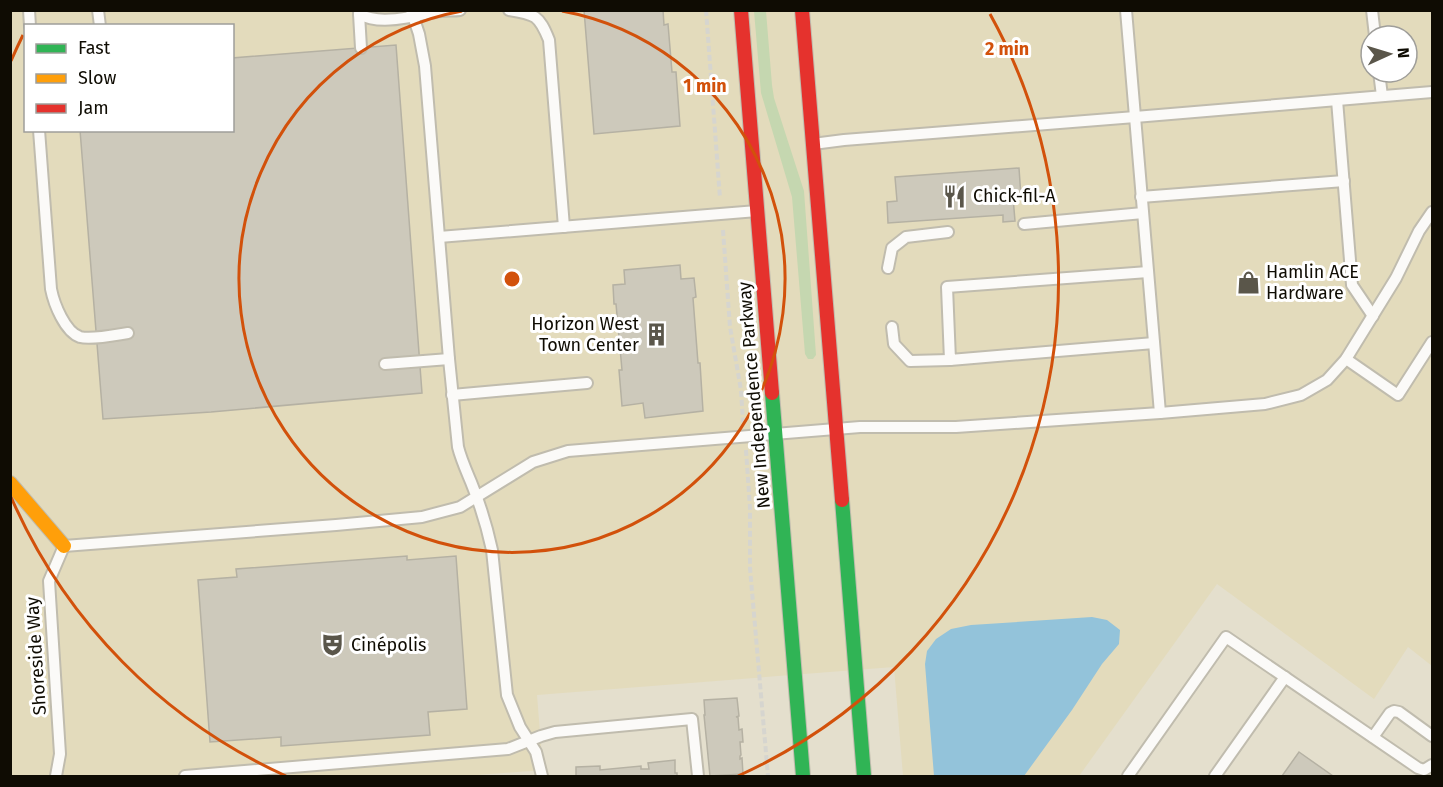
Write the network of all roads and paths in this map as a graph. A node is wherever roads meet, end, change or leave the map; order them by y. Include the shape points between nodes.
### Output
1 (460, 10) edge
2 (509, 10) edge
3 (706, 10) edge
4 (741, 10) edge
5 (802, 10) edge
6 (1126, 10) edge
7 (525, 12) edge
8 (412, 14) edge
9 (361, 48) dead end
10 (1380, 84) edge
11 (1432, 92) edge
12 (1382, 96) junction
13 (1337, 100) junction
14 (1135, 117) junction
15 (39, 132) edge
16 (813, 144) junction
17 (1344, 181) junction
18 (1142, 197) junction
19 (757, 212) junction
20 (1143, 213) junction
21 (1432, 213) edge
22 (722, 214) junction
23 (1024, 224) dead end
24 (564, 227) junction
25 (948, 232) dead end
26 (439, 237) junction
27 (888, 268) dead end
28 (1148, 272) junction
29 (1373, 316) junction
30 (892, 327) dead end
31 (128, 333) dead end
32 (1432, 342) edge
33 (1154, 343) junction
34 (449, 359) junction
35 (1346, 359) junction
36 (950, 360) junction
37 (385, 364) dead end
38 (587, 383) dead end
39 (452, 395) junction
40 (1160, 413) junction
41 (836, 429) junction
42 (775, 433) junction
43 (745, 436) junction
44 (10, 483) edge
45 (476, 496) junction
46 (64, 546) junction
47 (1284, 677) junction
48 (1432, 736) edge
49 (1373, 737) junction
50 (530, 741) junction
51 (1432, 765) edge
52 (56, 777) edge
53 (185, 777) edge
54 (542, 777) edge
55 (698, 777) edge
56 (768, 777) edge
57 (803, 777) edge
58 (864, 777) edge
59 (1128, 777) edge
60 (1215, 777) edge

1 - 8 lane
2 - 7 lane
3 - 22 path
4 - 19 street, New Independence Parkway
5 - 16 street
6 - 14 lane
7 - 24 lane via 542,23 549,40
8 - 9 lane via 376,20 359,14
8 - 26 lane via 423,48
10 - 12 lane
11 - 12 lane
12 - 13 lane
13 - 14 lane
13 - 17 lane
14 - 16 lane
14 - 18 lane
15 - 31 lane via 51,289 56,306 66,324 80,337
16 - 41 street
17 - 18 lane
17 - 29 lane via 1352,285
18 - 20 lane
19 - 22 lane
19 - 42 street, New Independence Parkway
20 - 23 lane
20 - 28 lane
21 - 29 lane
22 - 24 lane
22 - 43 path via 730,327
24 - 26 lane
25 - 27 lane via 906,237 892,248
26 - 34 lane
28 - 33 lane
28 - 36 lane via 947,287
29 - 35 lane
30 - 36 lane via 894,344 910,361
32 - 35 lane via 1398,395
33 - 36 lane
33 - 40 lane
34 - 37 lane
34 - 39 lane
35 - 40 lane via 1327,381 1301,395 1265,404
38 - 39 lane
39 - 45 lane via 458,447
40 - 41 lane
41 - 42 lane
41 - 58 street
42 - 43 lane
42 - 57 street, New Independence Parkway
43 - 45 lane via 568,451 533,462
43 - 56 path via 750,568
44 - 46 street
45 - 46 lane via 460,507 410,519
45 - 50 lane via 492,550 507,694 514,716
46 - 52 lane, Shoreside Way via 49,581 60,754
47 - 49 lane
47 - 59 lane via 1226,637
47 - 60 lane
48 - 49 lane via 1394,711
49 - 51 lane via 1419,768 1424,770
50 - 53 lane via 508,749
50 - 54 lane
50 - 55 lane via 555,732 692,719

